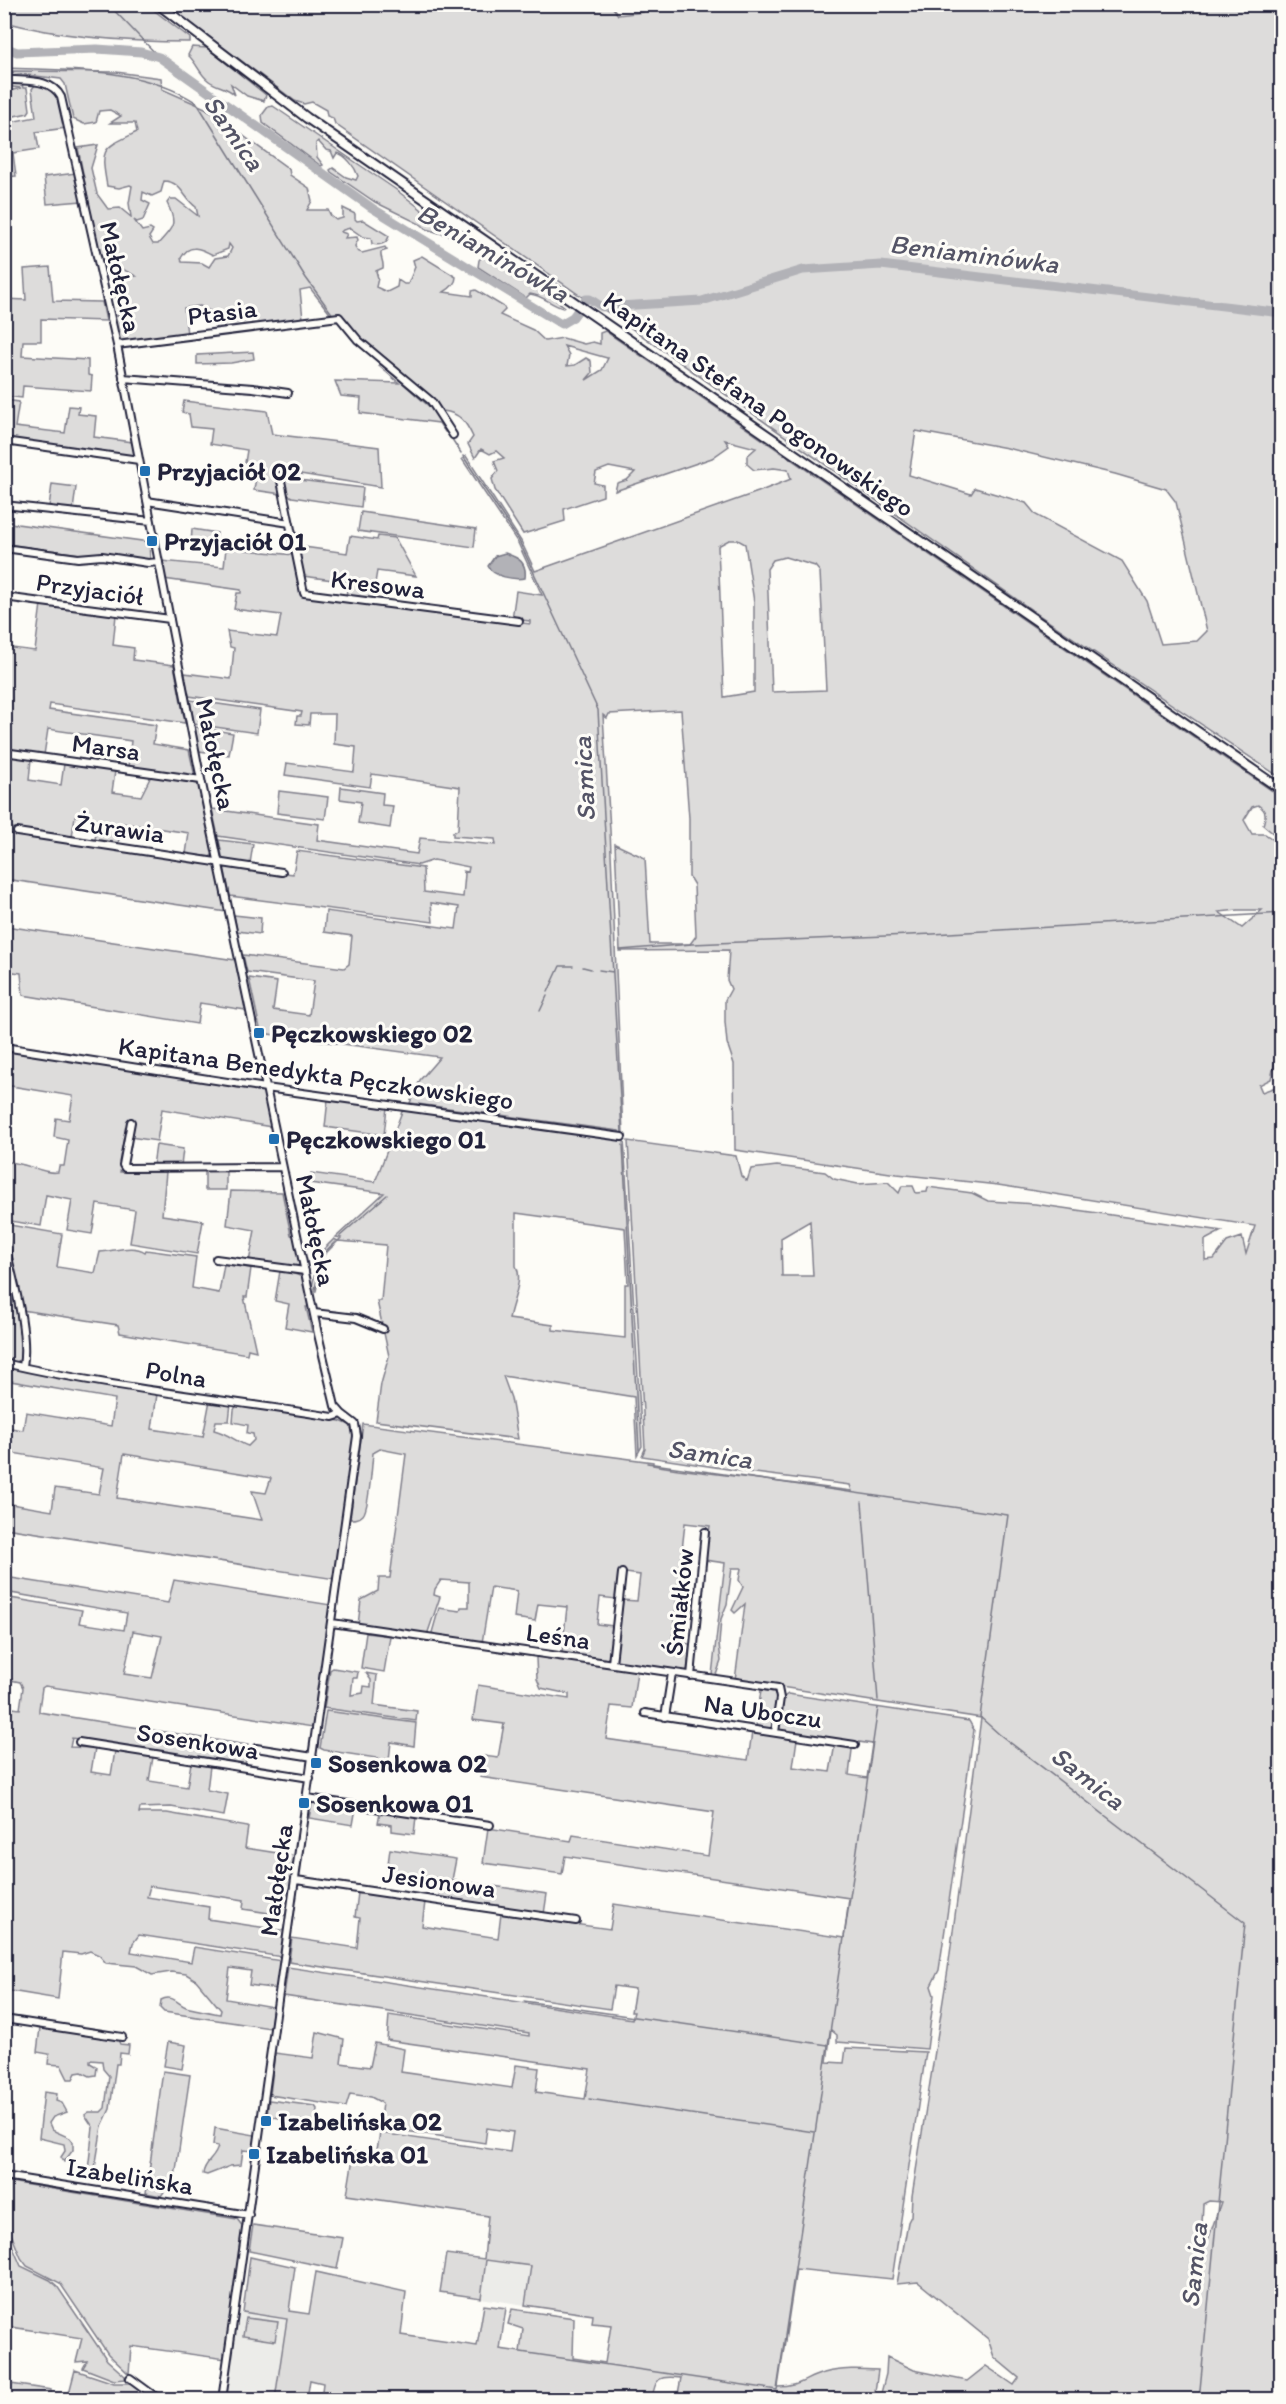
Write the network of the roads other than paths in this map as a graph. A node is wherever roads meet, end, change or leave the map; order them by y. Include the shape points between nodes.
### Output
1 (158, 4) edge
2 (4, 79) edge
3 (117, 345) junction
4 (123, 378) junction
5 (288, 393) dead end
6 (453, 435) dead end
7 (4, 441) edge
8 (139, 460) junction
9 (280, 476) dead end
10 (147, 501) junction
11 (4, 505) edge
12 (151, 521) junction
13 (290, 523) junction
14 (4, 548) edge
15 (159, 562) junction
16 (4, 597) edge
17 (170, 619) junction
18 (519, 621) dead end
19 (4, 752) edge
20 (201, 780) junction
21 (1281, 790) edge
22 (17, 832) dead end
23 (218, 862) junction
24 (282, 872) dead end
25 (4, 1047) edge
26 (266, 1088) junction
27 (130, 1122) dead end
28 (622, 1137) dead end
29 (282, 1167) junction
30 (4, 1240) edge
31 (216, 1258) dead end
32 (305, 1271) junction
33 (314, 1313) junction
34 (382, 1329) dead end
35 (4, 1363) edge
36 (23, 1367) junction
37 (342, 1414) junction
38 (705, 1532) dead end
39 (622, 1573) dead end
40 (332, 1623) junction
41 (612, 1663) junction
42 (672, 1673) junction
43 (691, 1676) junction
44 (645, 1713) dead end
45 (665, 1717) junction
46 (775, 1732) junction
47 (79, 1742) dead end
48 (855, 1745) dead end
49 (256, 1748) dead end
50 (313, 1757) junction
51 (310, 1778) junction
52 (308, 1798) junction
53 (490, 1825) dead end
54 (296, 1880) junction
55 (576, 1921) dead end
56 (4, 2019) edge
57 (122, 2037) dead end
58 (4, 2176) edge
59 (249, 2215) junction
60 (130, 2378) dead end
61 (160, 2400) edge
62 (222, 2400) edge

1 - 21 main road, Kapitana Stefana Pogonowskiego via 307,118
2 - 3 street, Małołęcka via 44,83 53,86 61,98
3 - 4 street, Małołęcka
3 - 6 street, Ptasia via 339,317 358,340 431,401
4 - 5 street
4 - 8 street, Małołęcka
7 - 8 street
8 - 10 street, Małołęcka
9 - 13 street, Kresowa
10 - 12 street, Małołęcka
10 - 13 street
11 - 12 street
12 - 15 street, Małołęcka
13 - 18 street, Kresowa via 302,590 306,594
14 - 15 street via 78,558 102,556
15 - 17 street, Małołęcka
16 - 17 street, Przyjaciół
17 - 20 street, Małołęcka
19 - 20 street, Marsa
20 - 23 street, Małołęcka
22 - 23 street, Żurawia
23 - 24 street, Żurawia
23 - 26 street, Małołęcka
25 - 26 street, Kapitana Benedykta Pęczkowskiego
26 - 28 street, Kapitana Benedykta Pęczkowskiego
26 - 29 street, Małołęcka
27 - 29 street via 125,1168
29 - 32 street, Małołęcka
30 - 36 street via 20,1317
31 - 32 street
32 - 33 street, Małołęcka
33 - 34 street via 356,1318
33 - 37 street, Małołęcka via 333,1399
35 - 36 street, Polna
36 - 37 street, Polna via 289,1411 333,1417
37 - 40 street, Małołęcka via 354,1424 357,1440
38 - 43 street, Śmiałków
39 - 41 street
40 - 41 street, Leśna
40 - 50 street, Małołęcka
41 - 42 street, Leśna
42 - 43 street, Leśna
42 - 45 street, Na Uboczu
43 - 46 street, Leśna via 778,1688
44 - 45 street, Na Uboczu
45 - 46 street, Na Uboczu
46 - 48 street, Na Uboczu
47 - 51 street, Sosenkowa
49 - 50 street
50 - 51 street, Małołęcka
51 - 52 street, Małołęcka
52 - 53 street
52 - 54 street, Małołęcka
54 - 55 street, Jesionowa
54 - 59 street, Małołęcka
56 - 57 street
58 - 59 street, Izabelińska
59 - 62 street, Małołęcka
60 - 61 street

